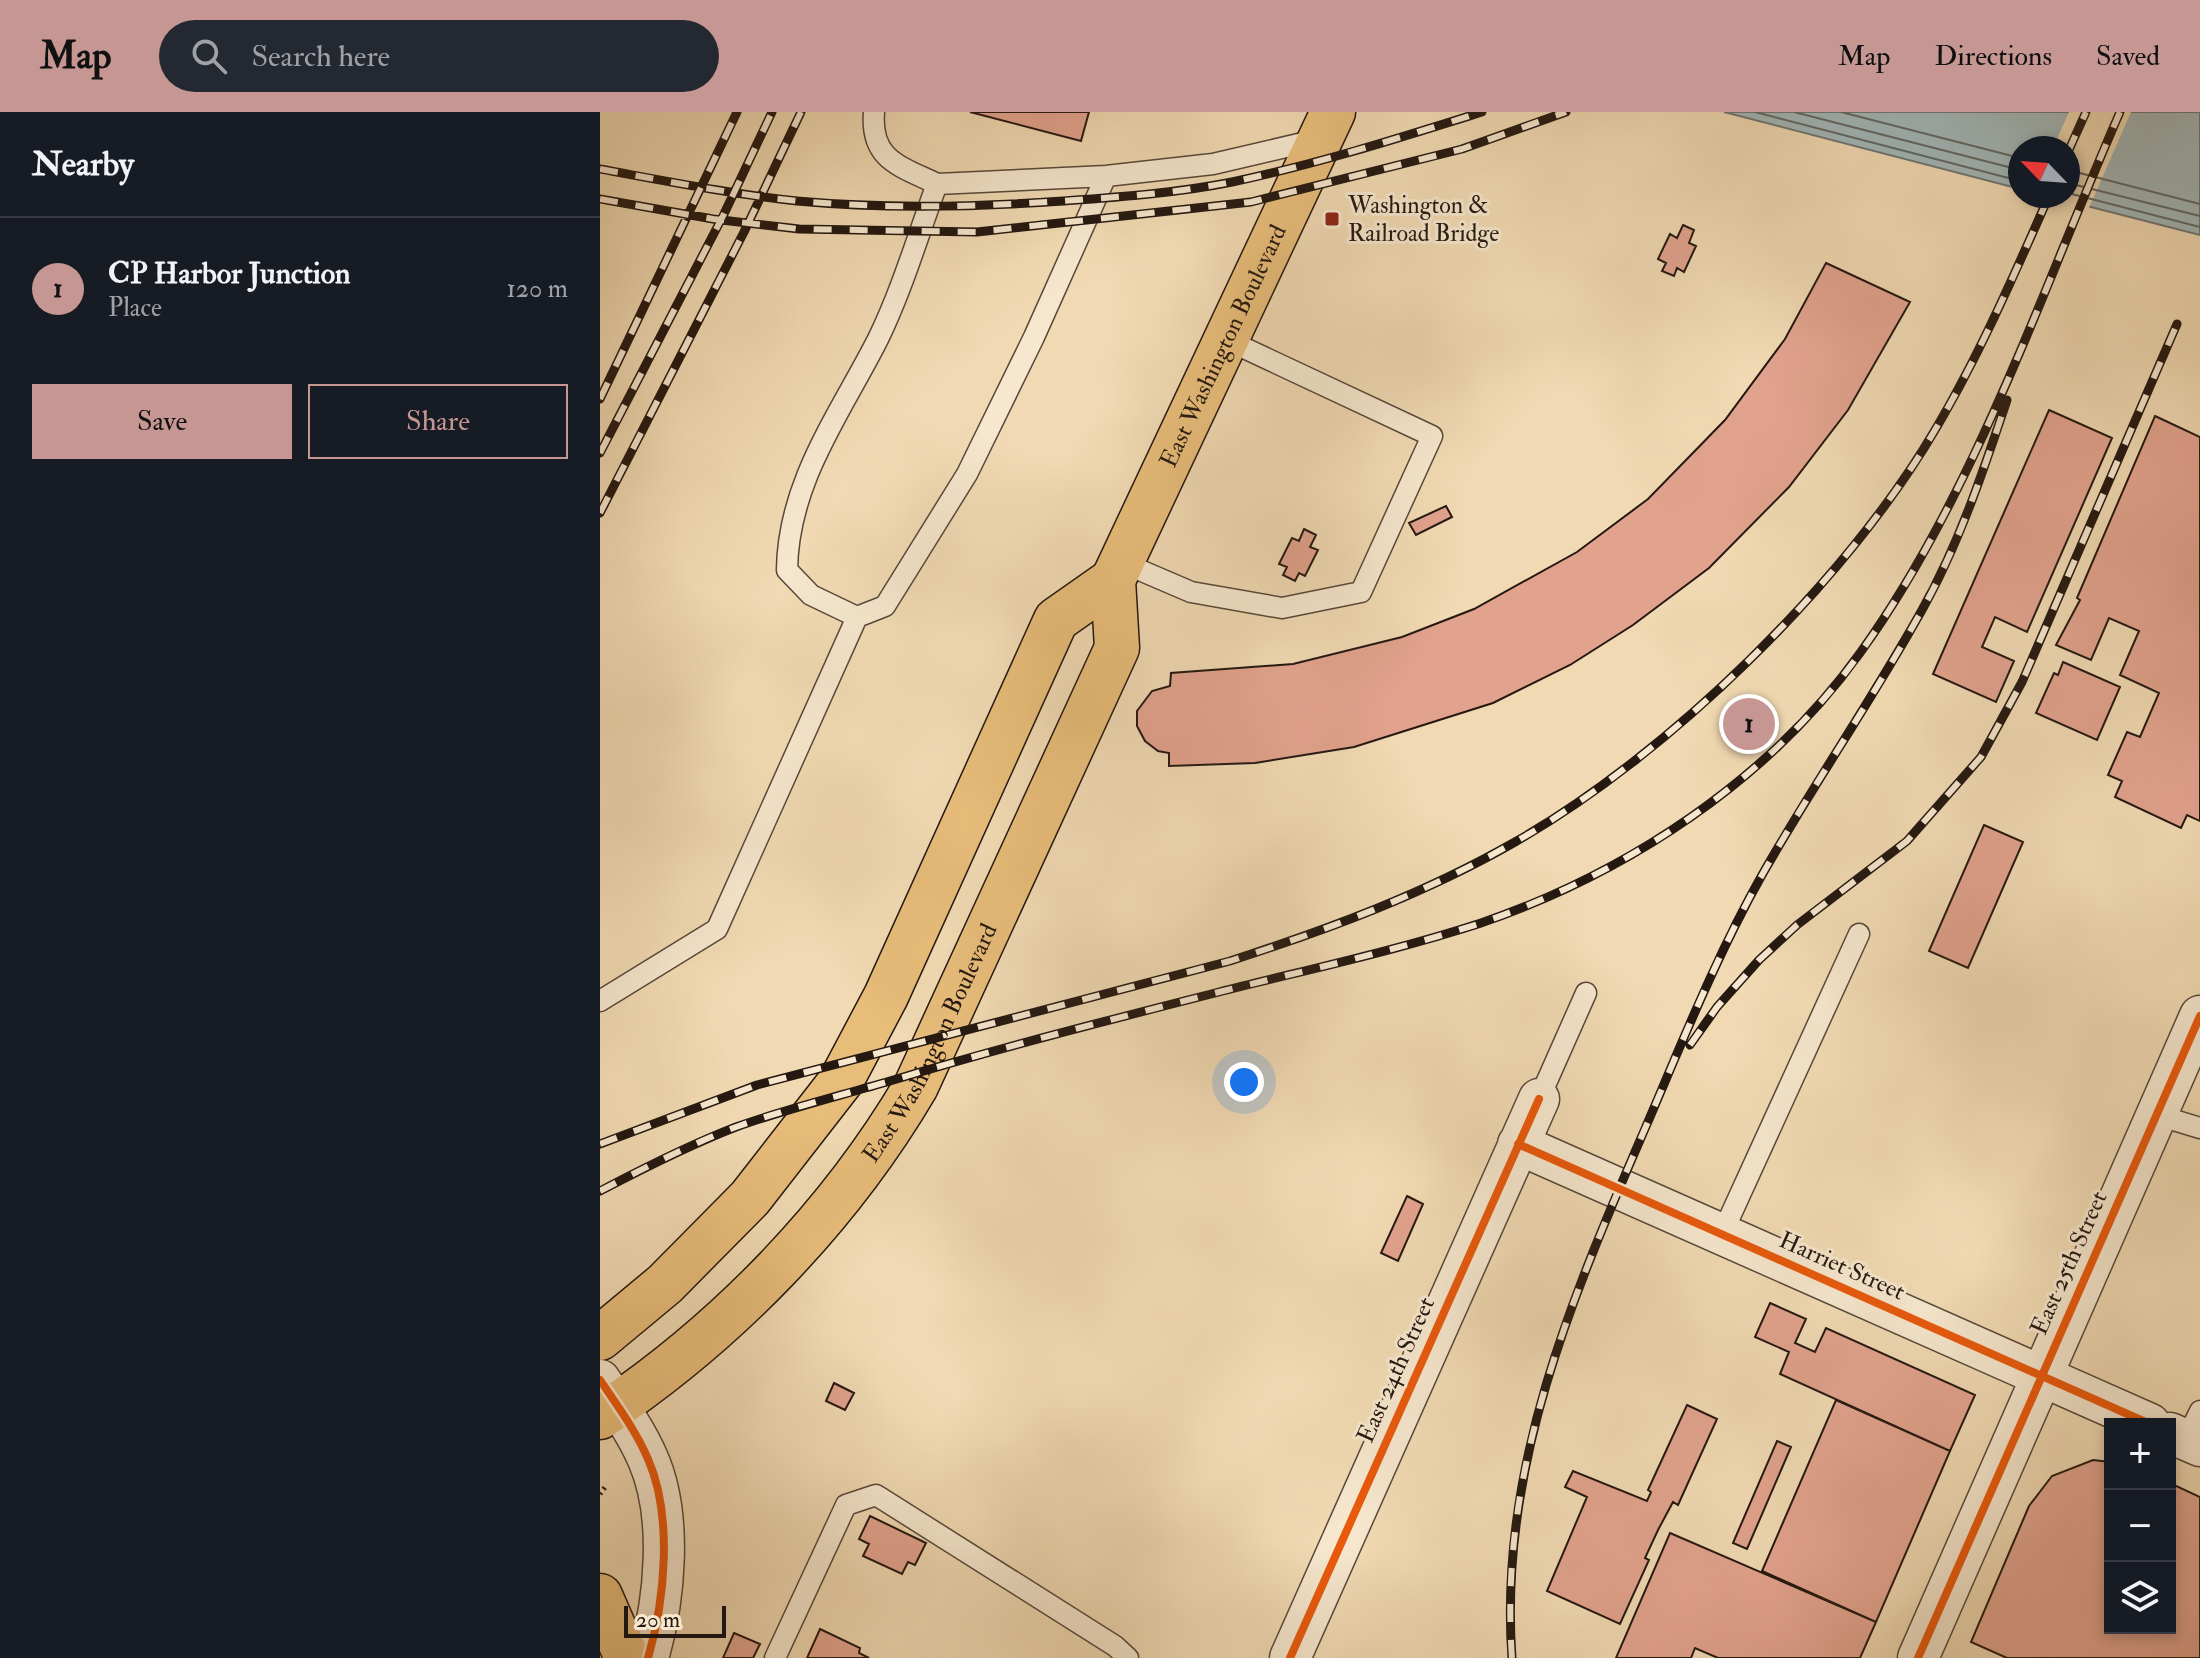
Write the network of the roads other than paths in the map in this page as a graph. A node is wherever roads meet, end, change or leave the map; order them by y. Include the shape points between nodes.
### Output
1 (874, 112) edge
2 (1326, 126) edge
3 (1106, 176) junction
4 (937, 184) junction
5 (1225, 339) junction
6 (1117, 571) junction
7 (857, 617) junction
8 (1859, 934) dead end
9 (1586, 993) dead end
10 (600, 1001) edge
11 (2200, 1016) edge
12 (1539, 1099) joint
13 (2157, 1115) junction
14 (2200, 1128) edge
15 (1518, 1144) junction
16 (1722, 1234) junction
17 (600, 1338) edge
18 (2042, 1376) junction
19 (606, 1401) edge
20 (2136, 1418) edge
21 (600, 1596) edge
22 (627, 1658) edge
23 (648, 1658) edge
24 (775, 1658) edge
25 (1128, 1658) edge
26 (1290, 1658) edge
27 (1918, 1658) edge

1 - 4 lane via 872,135 887,160
2 - 3 lane via 1213,164
2 - 5 main road, East Washington Boulevard
3 - 4 lane
3 - 7 lane via 967,474 885,606
4 - 7 lane via 879,336 816,453 794,507 787,570 811,595
5 - 6 main road, East Washington Boulevard
5 - 6 lane via 1432,436 1361,592 1282,608 1191,592
6 - 17 main road, East Washington Boulevard via 1056,620 886,996 841,1081 750,1198 665,1284
6 - 19 main road, East Washington Boulevard via 1117,648 916,1086 893,1125 833,1204 749,1296 705,1336
7 - 10 lane via 717,929
8 - 16 lane
9 - 12 lane
11 - 13 street, East 25th Street
12 - 15 street, East 24th Street
13 - 14 lane
13 - 18 street, East 25th Street
15 - 16 street, Harriet Street
15 - 26 street, East 24th Street
16 - 18 street, Harriet Street
18 - 20 street, Harriet Street
18 - 27 street, East 25th Street
19 - 23 street via 648,1459 660,1498 664,1579
21 - 22 main road
24 - 25 lane via 846,1505 876,1495

